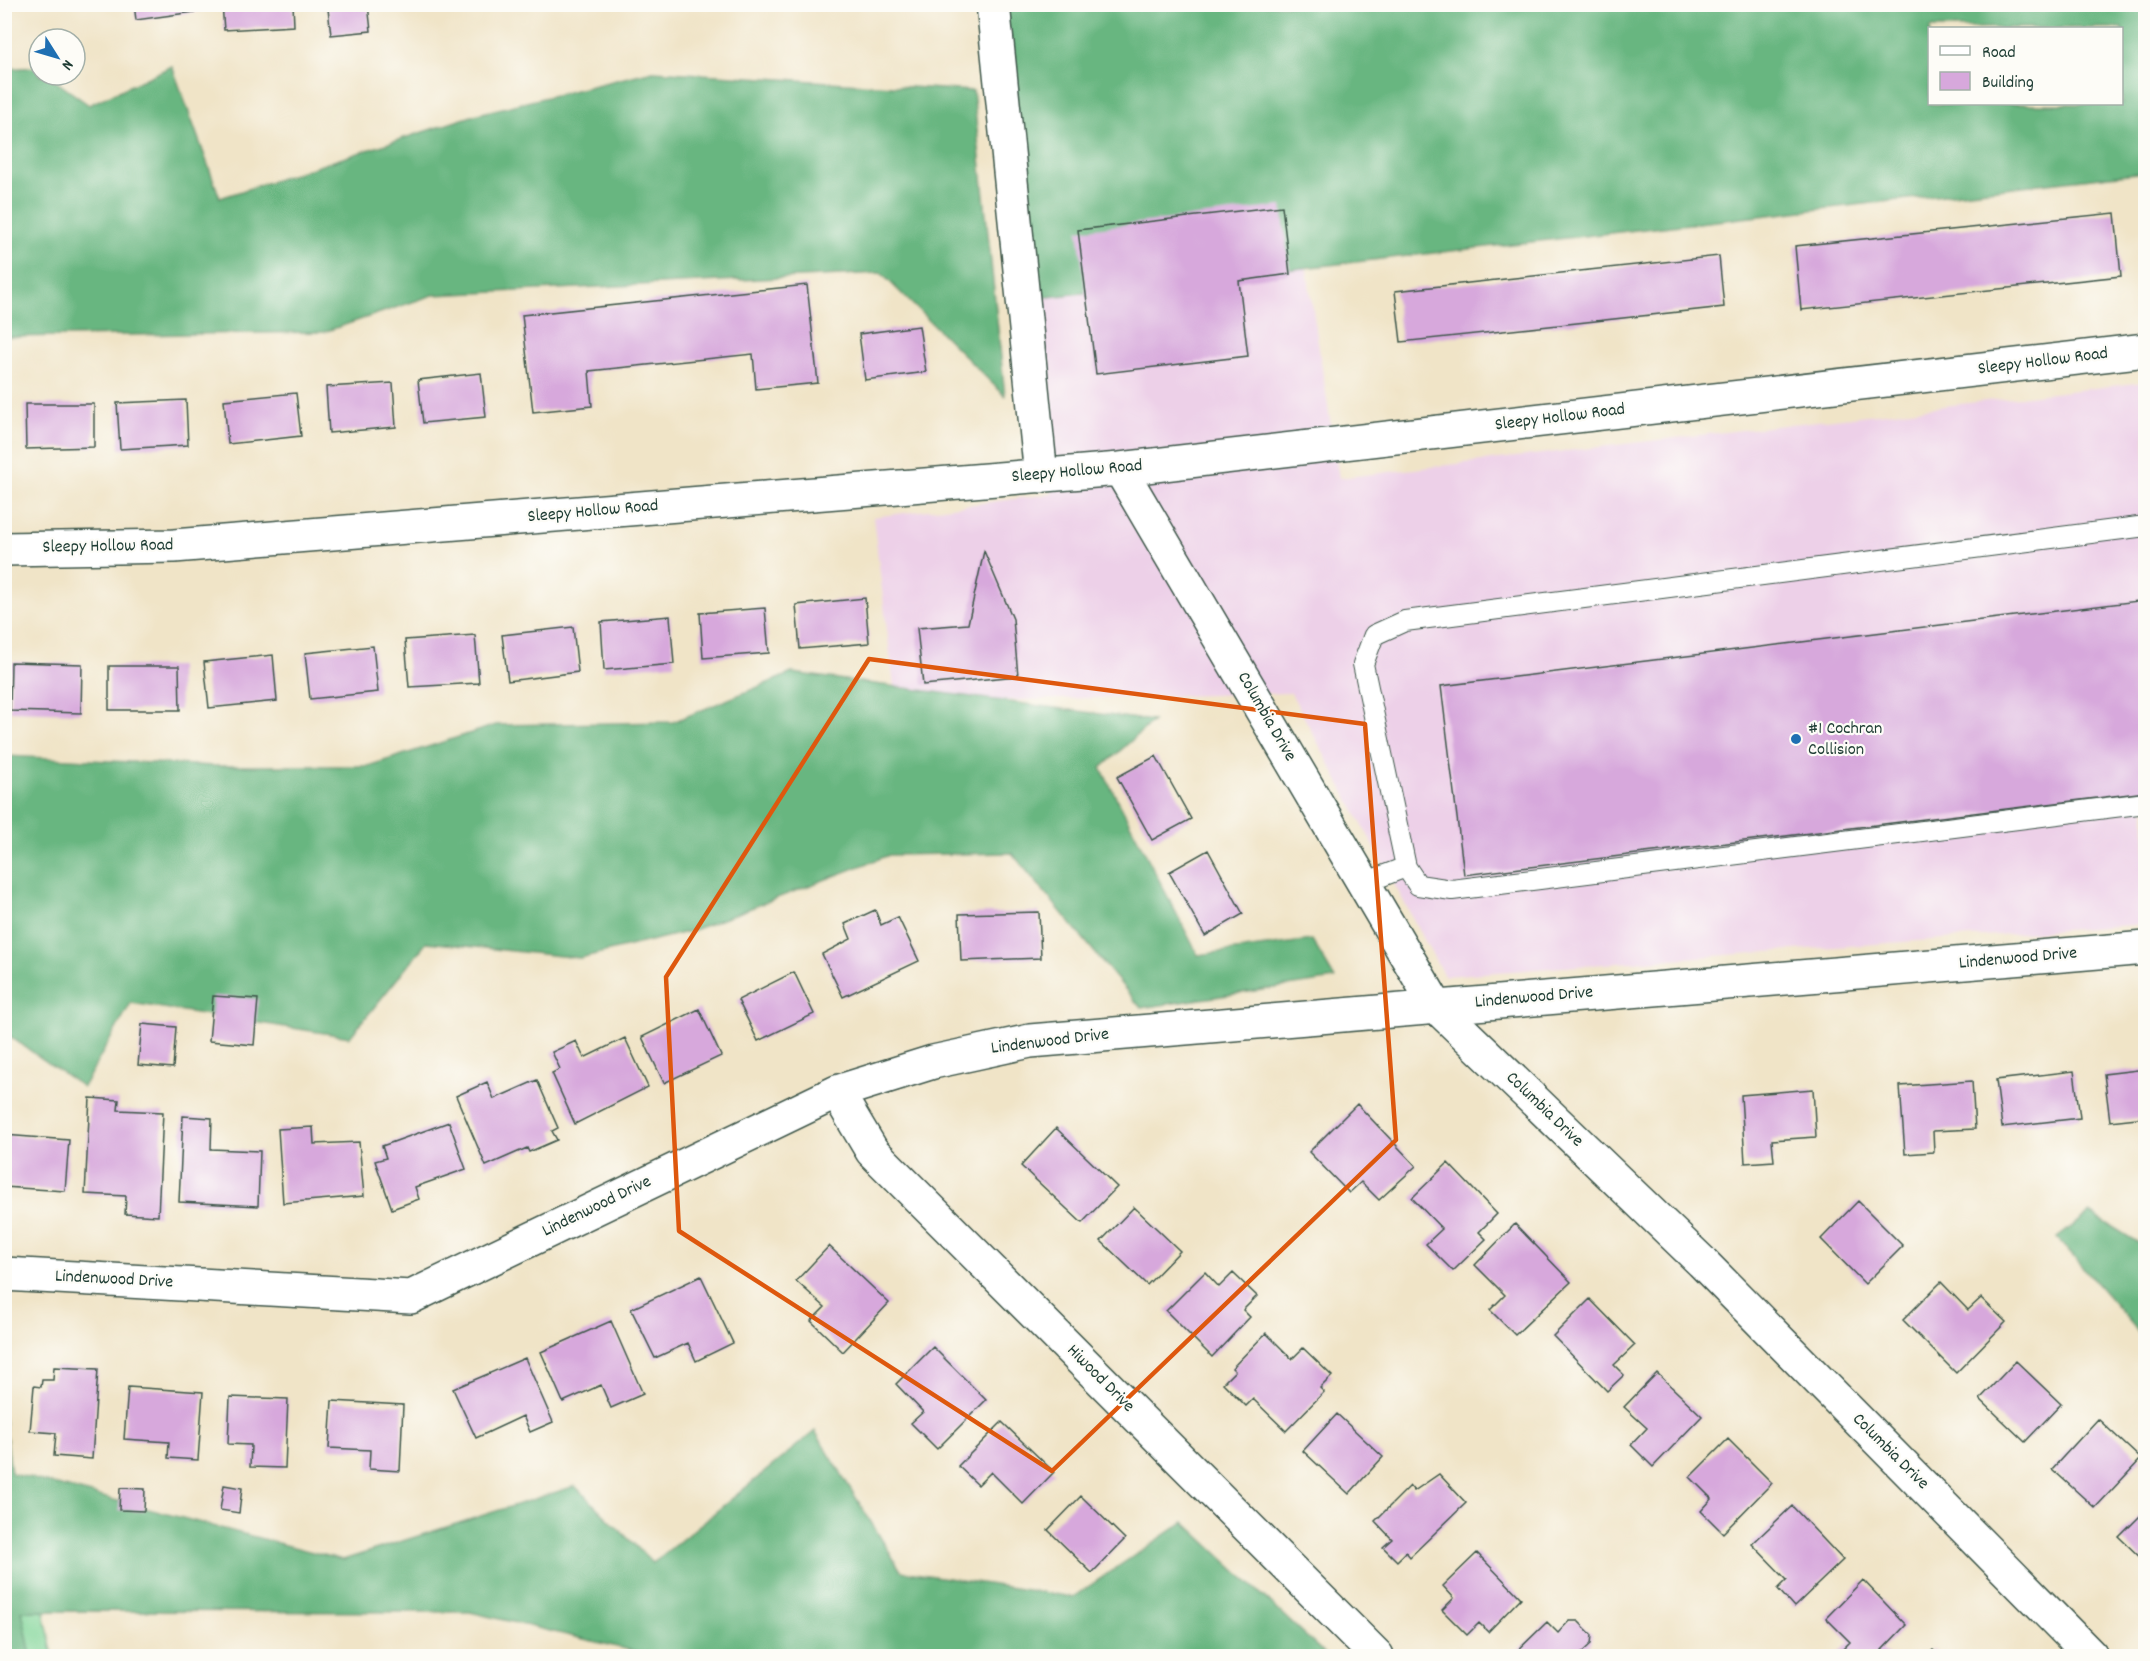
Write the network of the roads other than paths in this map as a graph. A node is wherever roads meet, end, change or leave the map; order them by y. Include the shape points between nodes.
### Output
1 (993, 4) edge
2 (2145, 350) edge
3 (1120, 469) junction
4 (1041, 476) junction
5 (2145, 526) edge
6 (4, 549) edge
7 (2145, 803) edge
8 (1406, 867) junction
9 (1364, 883) junction
10 (2145, 948) edge
11 (1436, 1006) junction
12 (837, 1092) junction
13 (4, 1274) edge
14 (1377, 1656) edge
15 (2091, 1656) edge

1 - 4 street
2 - 3 street, Sleepy Hollow Road
3 - 4 street, Sleepy Hollow Road
3 - 9 street, Columbia Drive
4 - 6 street, Sleepy Hollow Road via 174,546
5 - 8 lane via 1405,621 1374,635 1363,664
7 - 8 lane via 1452,890 1418,885
8 - 9 lane
9 - 11 street, Columbia Drive
10 - 11 street, Lindenwood Drive
11 - 12 street, Lindenwood Drive via 1030,1041 933,1062
11 - 15 street, Columbia Drive via 1702,1262
12 - 13 street, Lindenwood Drive via 411,1297
12 - 14 street, Hiwood Drive via 872,1151

